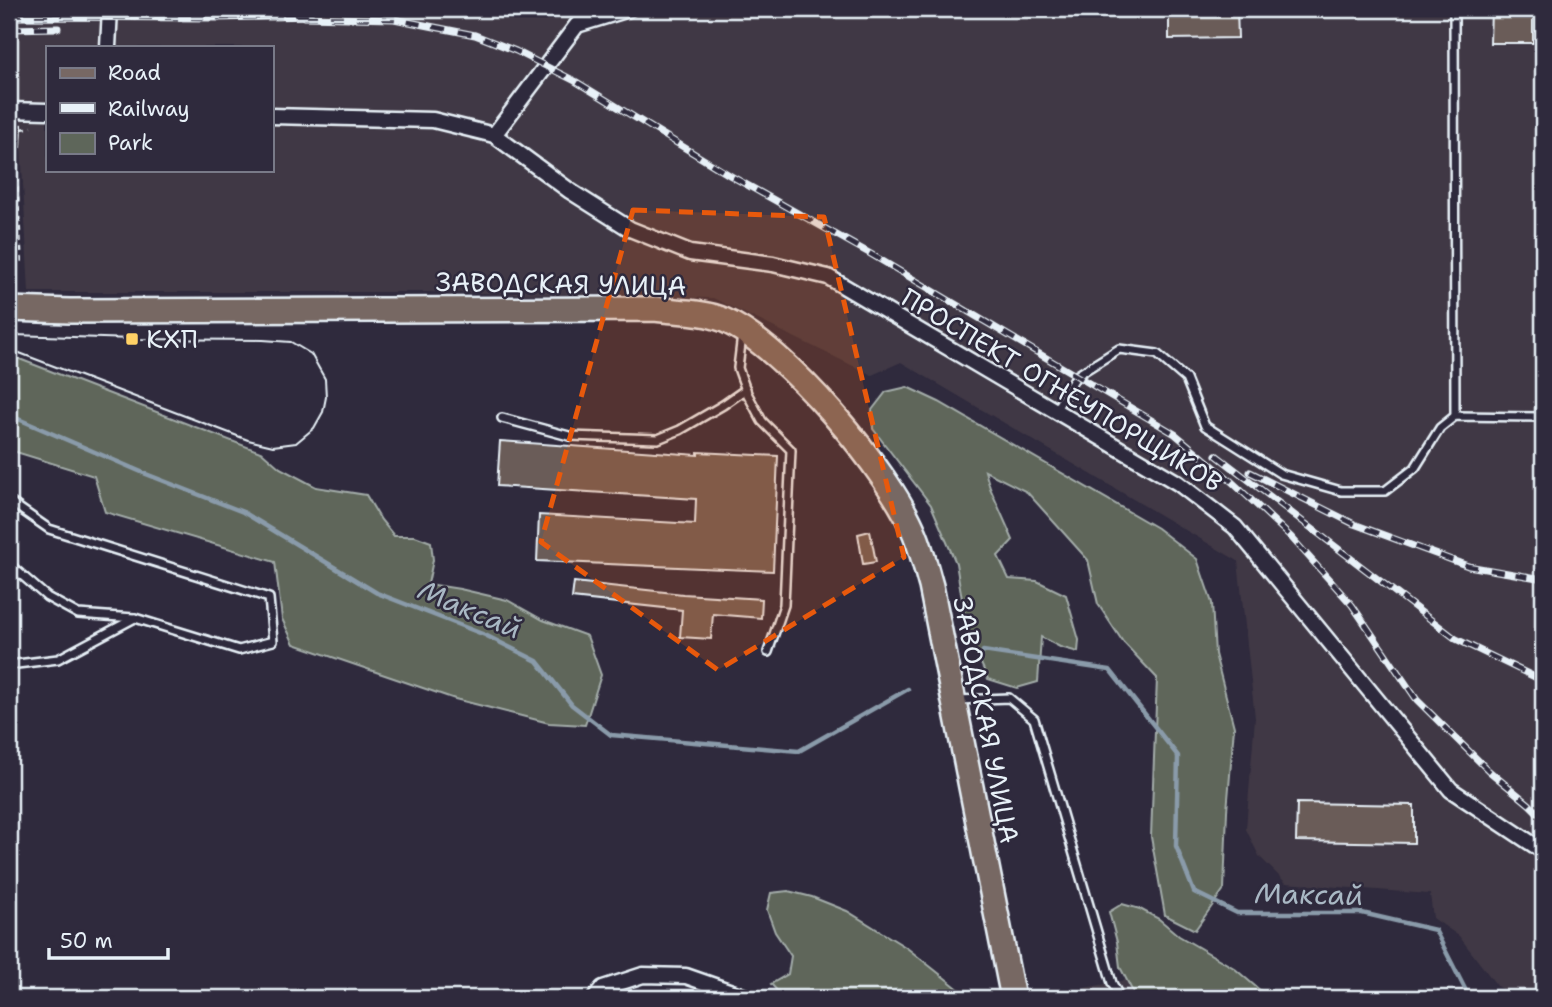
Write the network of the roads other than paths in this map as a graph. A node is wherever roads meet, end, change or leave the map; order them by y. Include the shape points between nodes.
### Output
1 (110, 9) edge
2 (629, 9) edge
3 (1454, 9) edge
4 (108, 46) edge
5 (9, 110) edge
6 (46, 111) edge
7 (273, 116) edge
8 (494, 135) junction
9 (9, 309) edge
10 (743, 331) junction
11 (746, 389) junction
12 (1055, 411) junction
13 (1455, 416) junction
14 (1543, 417) edge
15 (502, 418) dead end
16 (9, 501) edge
17 (9, 564) edge
18 (135, 618) junction
19 (768, 652) dead end
20 (9, 666) edge
21 (953, 701) junction
22 (1543, 851) edge
23 (595, 998) edge
24 (749, 998) edge
25 (1013, 998) edge
26 (1120, 998) edge

1 - 4 street
2 - 8 street via 577,24
3 - 13 lane
5 - 6 street
7 - 8 street via 433,120
8 - 12 street, ПРОСПЕКТ ОГНЕУПОРЩИКОВ via 630,229 690,253 828,277
9 - 10 main road, ЗАВОДСКАЯ УЛИЦА via 655,309 723,320
10 - 11 lane via 738,368
10 - 21 main road, ЗАВОДСКАЯ УЛИЦА via 796,374 887,482 915,533 931,586
11 - 15 lane via 658,439 569,436
11 - 19 lane via 762,421 791,450 784,605
12 - 13 lane via 1076,376 1119,349 1157,354 1186,379 1205,426 1281,474 1341,491 1385,491 1415,468 1440,429
12 - 22 street, ПРОСПЕКТ ОГНЕУПОРЩИКОВ via 1178,484 1235,527 1451,790
13 - 14 lane
16 - 18 lane via 49,528 269,598 273,641 239,650
17 - 18 lane via 47,597 78,614
18 - 20 lane via 58,659
21 - 25 main road, ЗАВОДСКАЯ УЛИЦА
21 - 26 lane via 1009,698 1034,719
23 - 24 street via 603,988 643,975 686,976

